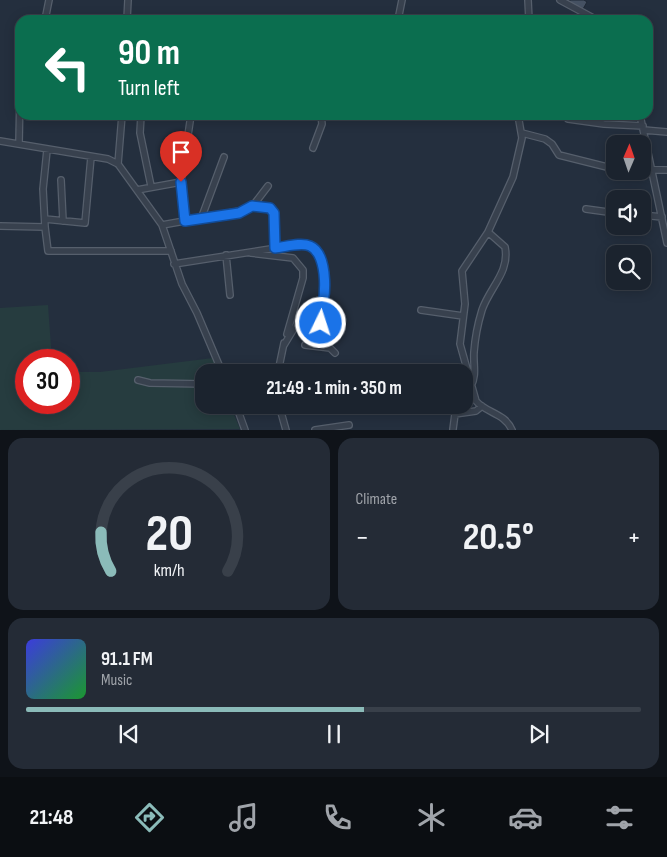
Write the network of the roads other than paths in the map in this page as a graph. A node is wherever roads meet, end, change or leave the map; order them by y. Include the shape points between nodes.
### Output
1 (49, 0) edge
2 (128, 0) edge
3 (402, 0) edge
4 (528, 0) edge
5 (562, 1) edge
6 (46, 15) edge
7 (126, 15) edge
8 (399, 15) edge
9 (529, 15) edge
10 (588, 15) edge
11 (19, 120) edge
12 (122, 120) edge
13 (141, 120) edge
14 (190, 120) edge
15 (322, 120) edge
16 (519, 120) edge
17 (580, 120) edge
18 (642, 120) edge
19 (644, 128) junction
20 (667, 132) edge
21 (522, 133) junction
22 (0, 142) edge
23 (19, 144) junction
24 (0, 146) edge
25 (313, 148) dead end
26 (47, 150) junction
27 (91, 157) junction
28 (224, 157) dead end
29 (118, 164) junction
30 (606, 166) edge
31 (653, 169) junction
32 (667, 170) edge
33 (61, 180) dead end
34 (181, 182) junction
35 (151, 186) junction
36 (268, 186) dead end
37 (137, 190) junction
38 (252, 206) junction
39 (586, 209) dead end
40 (606, 212) edge
41 (651, 216) edge
42 (662, 217) junction
43 (45, 219) junction
44 (201, 219) junction
45 (62, 221) junction
46 (185, 221) junction
47 (0, 226) edge
48 (162, 226) junction
49 (45, 227) junction
50 (488, 232) junction
51 (667, 243) edge
52 (275, 248) junction
53 (171, 251) junction
54 (248, 253) junction
55 (226, 255) junction
56 (174, 264) junction
57 (230, 296) dead end
58 (421, 310) dead end
59 (463, 316) junction
60 (318, 319) junction
61 (284, 345) junction
62 (305, 345) dead end
63 (322, 346) junction
64 (335, 353) dead end
65 (218, 364) edge
66 (280, 364) edge
67 (467, 364) edge
68 (138, 380) dead end
69 (473, 380) edge
70 (195, 384) edge
71 (473, 393) edge
72 (482, 406) junction
73 (239, 414) edge
74 (282, 414) edge
75 (349, 425) dead end
76 (454, 429) edge
77 (245, 430) edge
78 (286, 430) edge
79 (315, 430) edge
80 (512, 430) edge

1 - 6 street
2 - 7 street
3 - 8 street
4 - 9 street
5 - 10 street
11 - 23 street
12 - 29 street
13 - 35 street via 140,133
14 - 34 street
15 - 25 street
16 - 21 street
17 - 19 street
18 - 19 street
19 - 20 street
19 - 31 street
21 - 30 street via 551,143 559,155
21 - 50 street via 513,177
22 - 23 street
22 - 24 street
23 - 26 street
26 - 27 street
26 - 43 street via 43,188
27 - 29 street via 113,160
27 - 45 street via 85,223
28 - 44 street
29 - 37 street
31 - 32 street
31 - 42 street
33 - 45 street
34 - 35 street
34 - 46 street
35 - 37 street
36 - 38 street
37 - 48 street
38 - 44 street via 239,213
38 - 52 street via 274,211
39 - 40 street
41 - 42 street
42 - 51 street
43 - 45 street
43 - 49 street
44 - 46 street
46 - 48 street
47 - 49 street
48 - 53 street
49 - 53 street via 48,251
50 - 59 street via 462,271
50 - 69 street via 505,247 506,267 482,310 474,351
52 - 54 street
52 - 60 street via 308,245 321,257 325,272
53 - 56 street
54 - 55 street
54 - 61 street via 290,257 296,259 303,270
55 - 56 street
55 - 57 street
56 - 65 street
58 - 59 street
59 - 67 street via 460,344
60 - 61 street via 298,322
60 - 63 street via 322,327
61 - 66 street
62 - 63 street
63 - 64 street
68 - 70 street
71 - 72 street
72 - 76 street via 476,411 455,414
72 - 80 street via 504,418
73 - 77 street
74 - 78 street
75 - 79 street

